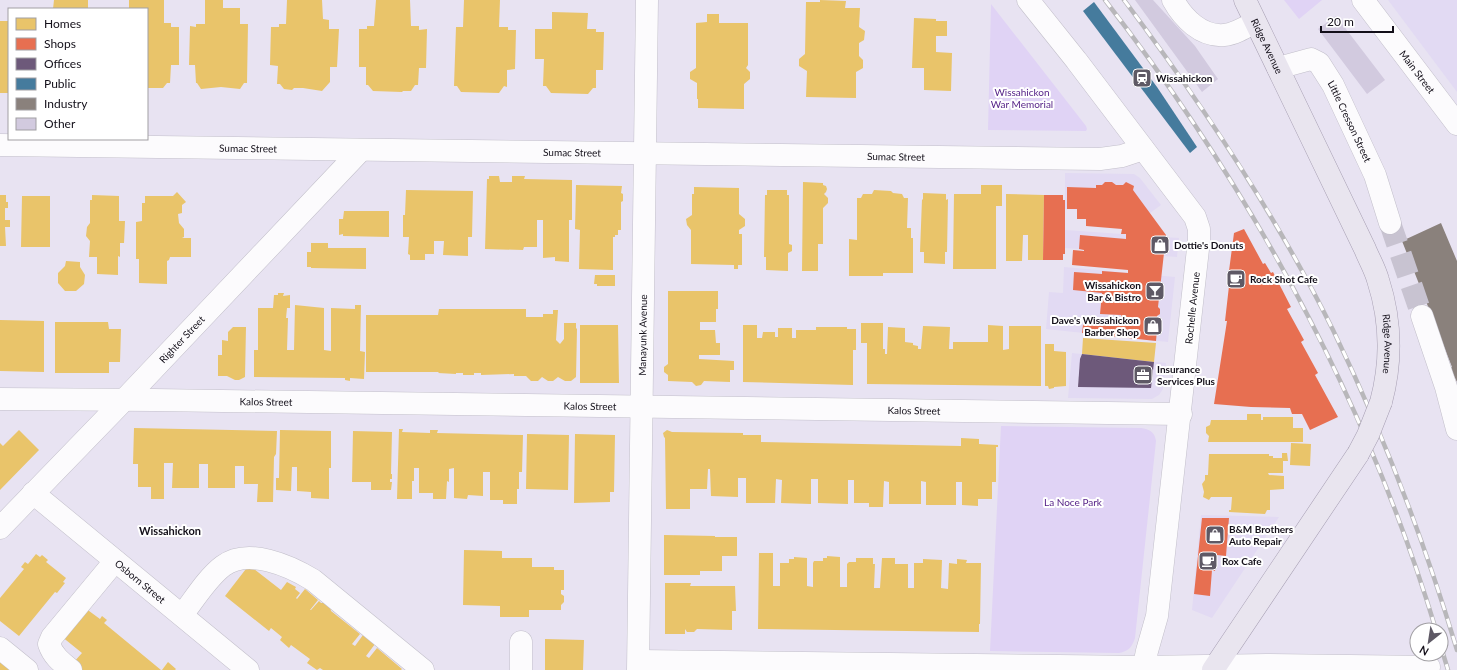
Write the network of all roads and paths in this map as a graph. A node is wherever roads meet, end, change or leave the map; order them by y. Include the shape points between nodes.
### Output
1 (647, 0) edge
2 (1028, 0) edge
3 (1173, 0) edge
4 (1245, 0) edge
5 (1363, 0) edge
6 (1255, 22) junction
7 (1278, 68) junction
8 (1457, 124) edge
9 (0, 145) edge
10 (1143, 149) junction
11 (361, 150) junction
12 (645, 154) junction
13 (1390, 222) tunnel mouth
14 (1422, 316) tunnel mouth
15 (0, 399) edge
16 (124, 400) junction
17 (642, 407) junction
18 (1181, 414) junction
19 (1457, 429) edge
20 (33, 493) junction
21 (0, 528) edge
22 (115, 561) junction
23 (182, 615) junction
24 (521, 642) dead end
25 (0, 648) edge
26 (638, 666) edge
27 (1429, 667) dead end
28 (1215, 668) edge
29 (1143, 669) edge
30 (27, 670) edge
31 (71, 670) edge
32 (248, 670) edge
33 (423, 670) edge
34 (521, 670) edge

1 - 12 street, Manayunk Avenue
2 - 10 street, Rochelle Avenue
3 - 6 street via 1185,18 1211,34 1232,33
4 - 6 main road, Ridge Avenue
5 - 8 street, Main Street
6 - 7 main road, Ridge Avenue
7 - 13 street, Little Cresson Street via 1311,59 1323,67 1373,170
7 - 28 main road, Ridge Avenue, bridge via 1378,278 1389,339 1386,385 1368,435 1358,454
9 - 11 street, Sumac Street
10 - 12 street, Sumac Street via 1122,156 1100,159
10 - 18 street, Rochelle Avenue via 1195,217 1199,229
11 - 12 street, Sumac Street
11 - 16 street, Righter Street
12 - 17 street, Manayunk Avenue
14 - 19 street
15 - 16 street, Kalos Street
16 - 17 street, Kalos Street
16 - 20 street, Righter Street
17 - 18 street, Kalos Street
17 - 26 street, Manayunk Avenue
18 - 29 street, Rochelle Avenue via 1157,616
20 - 21 street, Righter Street
20 - 22 street, Osborn Street
22 - 23 street, Osborn Street
22 - 31 street via 52,637 49,644 56,658
23 - 32 street, Osborn Street
23 - 33 street via 224,565 238,559 269,560 299,571 313,580
24 - 34 street
25 - 30 street
26 - 29 street
27 - 28 street via 1275,665
28 - 29 street

